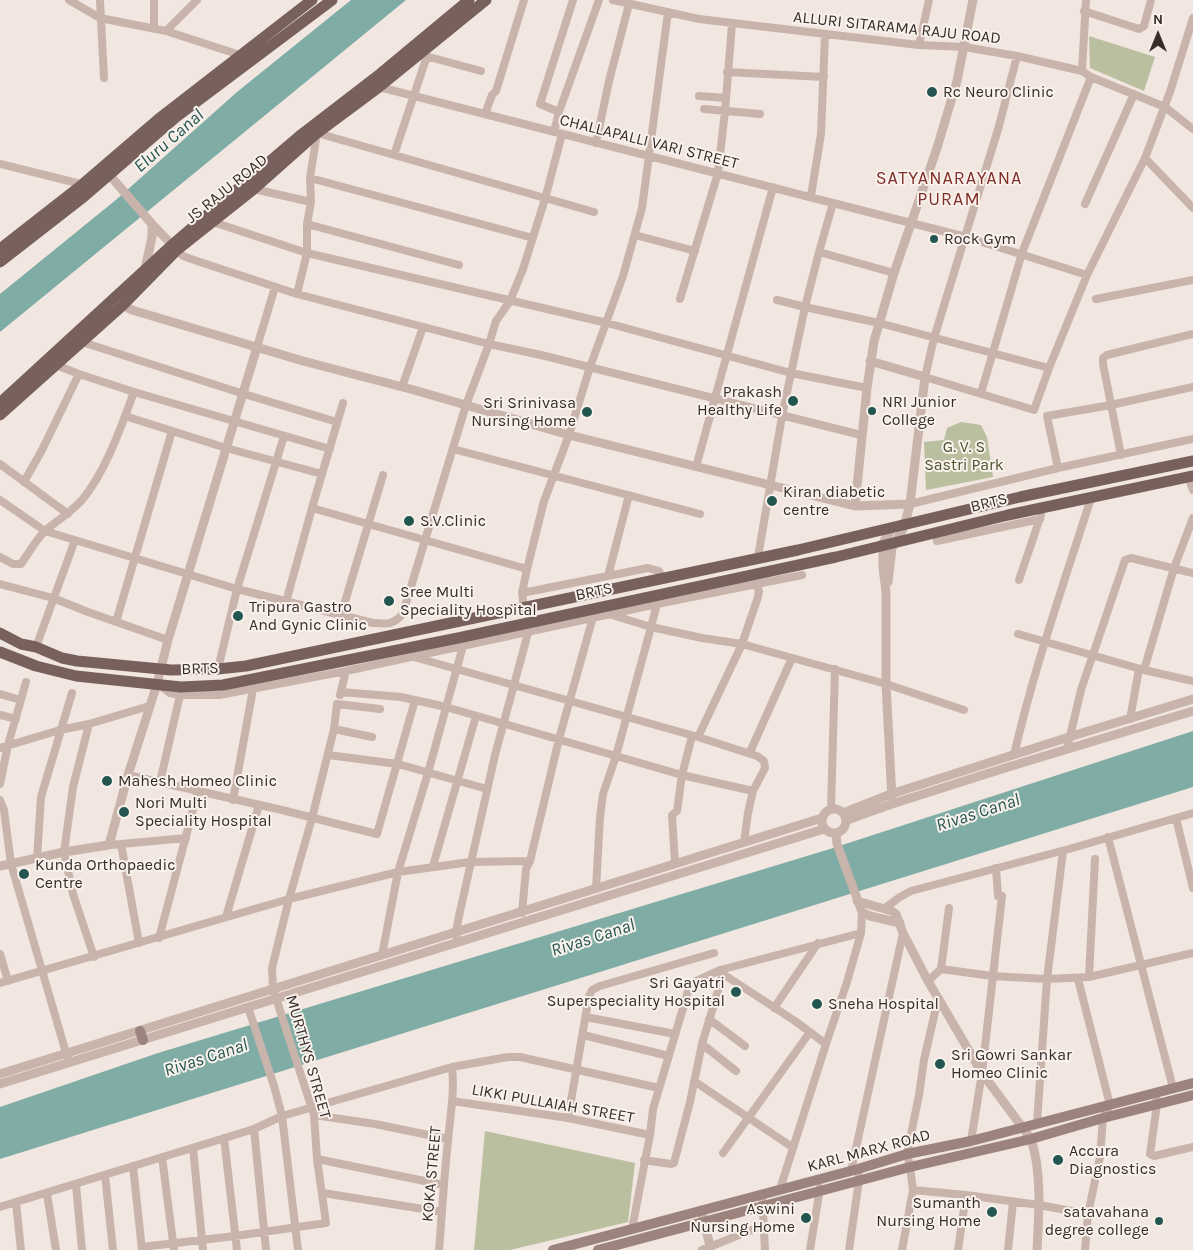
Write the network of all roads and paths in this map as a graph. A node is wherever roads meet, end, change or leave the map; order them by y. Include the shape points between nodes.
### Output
1 (69, 0) edge
2 (100, 0) edge
3 (154, 0) edge
4 (197, 0) edge
5 (312, 0) edge
6 (332, 0) edge
7 (468, 0) edge
8 (486, 0) edge
9 (524, 0) edge
10 (573, 0) edge
11 (599, 0) edge
12 (613, 0) edge
13 (929, 0) edge
14 (973, 0) edge
15 (1086, 0) edge
16 (1151, 0) edge
17 (629, 4) junction
18 (668, 12) junction
19 (1084, 12) junction
20 (100, 18) junction
21 (1193, 18) edge
22 (732, 24) junction
23 (154, 28) junction
24 (166, 30) junction
25 (825, 34) junction
26 (919, 45) junction
27 (964, 47) junction
28 (240, 55) junction
29 (422, 55) junction
30 (1017, 56) junction
31 (481, 71) dead end
32 (1082, 71) junction
33 (727, 72) junction
34 (824, 77) junction
35 (1091, 77) junction
36 (104, 78) dead end
37 (379, 87) junction
38 (1134, 94) junction
39 (413, 95) junction
40 (699, 96) dead end
41 (726, 98) junction
42 (1165, 107) junction
43 (704, 109) dead end
44 (725, 111) junction
45 (559, 112) junction
46 (485, 114) junction
47 (760, 114) dead end
48 (1192, 125) edge
49 (317, 133) junction
50 (558, 133) junction
51 (596, 143) junction
52 (394, 155) junction
53 (648, 156) junction
54 (1145, 158) junction
55 (0, 164) edge
56 (106, 171) junction
57 (718, 173) junction
58 (310, 178) junction
59 (88, 186) junction
60 (774, 187) junction
61 (254, 190) junction
62 (811, 196) junction
63 (545, 199) junction
64 (311, 202) junction
65 (833, 203) junction
66 (1085, 204) dead end
67 (1193, 208) edge
68 (594, 212) dead end
69 (213, 222) junction
70 (152, 224) junction
71 (307, 224) junction
72 (912, 224) junction
73 (635, 235) junction
74 (966, 237) junction
75 (533, 238) junction
76 (175, 248) junction
77 (0, 249) edge
78 (695, 250) junction
79 (820, 252) junction
80 (306, 253) junction
81 (1022, 253) junction
82 (0, 262) edge
83 (459, 265) dead end
84 (145, 269) junction
85 (894, 273) junction
86 (1087, 274) junction
87 (1193, 280) edge
88 (275, 287) junction
89 (297, 294) junction
90 (1096, 299) dead end
91 (680, 300) dead end
92 (777, 300) dead end
93 (510, 301) junction
94 (118, 302) junction
95 (805, 307) junction
96 (607, 323) junction
97 (879, 323) junction
98 (423, 327) junction
99 (1193, 334) edge
100 (934, 338) junction
101 (82, 342) junction
102 (489, 344) junction
103 (258, 347) junction
104 (992, 353) junction
105 (726, 356) junction
106 (870, 361) junction
107 (56, 365) junction
108 (590, 367) junction
109 (1049, 368) junction
110 (791, 372) junction
111 (79, 374) junction
112 (925, 377) junction
113 (402, 387) junction
114 (1193, 387) edge
115 (867, 388) junction
116 (134, 392) junction
117 (980, 393) junction
118 (244, 394) junction
119 (714, 400) junction
120 (343, 402) dead end
121 (0, 403) edge
122 (466, 405) junction
123 (1111, 406) junction
124 (0, 415) edge
125 (125, 416) junction
126 (782, 416) junction
127 (234, 421) junction
128 (337, 422) junction
129 (172, 431) junction
130 (862, 435) junction
131 (284, 436) junction
132 (569, 436) junction
133 (1193, 439) edge
134 (226, 448) junction
135 (330, 449) junction
136 (453, 449) junction
137 (1121, 455) junction
138 (1193, 461) edge
139 (276, 462) junction
140 (0, 464) edge
141 (696, 467) junction
142 (1058, 468) junction
143 (322, 474) junction
144 (384, 475) dead end
145 (553, 475) junction
146 (1191, 477) edge
147 (24, 482) junction
148 (770, 485) junction
149 (1193, 490) edge
150 (629, 495) junction
151 (1091, 498) junction
152 (0, 500) edge
153 (910, 504) junction
154 (855, 506) junction
155 (312, 508) junction
156 (1044, 508) junction
157 (1193, 513) edge
158 (68, 514) junction
159 (700, 514) dead end
160 (1193, 518) edge
161 (1040, 519) junction
162 (368, 524) junction
163 (905, 524) junction
164 (893, 527) junction
165 (45, 531) junction
166 (75, 540) junction
167 (426, 541) junction
168 (937, 541) dead end
169 (888, 544) junction
170 (758, 557) junction
171 (0, 558) edge
172 (136, 559) junction
173 (1174, 568) junction
174 (527, 569) junction
175 (1193, 573) edge
176 (188, 574) junction
177 (608, 576) junction
178 (802, 576) dead end
179 (663, 579) junction
180 (1019, 580) dead end
181 (0, 584) edge
182 (756, 585) junction
183 (237, 589) junction
184 (522, 592) junction
185 (53, 598) junction
186 (286, 602) junction
187 (657, 604) junction
188 (524, 609) junction
189 (610, 614) junction
190 (341, 615) junction
191 (594, 618) junction
192 (116, 622) junction
193 (651, 627) junction
194 (0, 633) edge
195 (528, 633) junction
196 (1018, 634) dead end
197 (168, 640) junction
198 (1045, 642) junction
199 (742, 644) junction
200 (36, 646) junction
201 (463, 646) junction
202 (0, 652) edge
203 (1092, 656) junction
204 (412, 657) junction
205 (792, 658) junction
206 (161, 668) junction
207 (218, 669) junction
208 (835, 669) junction
209 (1142, 669) junction
210 (457, 670) junction
211 (346, 671) junction
212 (1193, 681) edge
213 (26, 682) dead end
214 (157, 684) junction
215 (886, 684) junction
216 (514, 686) junction
217 (253, 688) junction
218 (341, 692) junction
219 (72, 693) dead end
220 (0, 694) edge
221 (180, 695) junction
222 (1193, 699) edge
223 (21, 700) junction
224 (415, 700) junction
225 (570, 702) junction
226 (337, 704) junction
227 (149, 706) junction
228 (446, 707) junction
229 (380, 709) dead end
230 (964, 710) dead end
231 (1193, 711) edge
232 (0, 716) edge
233 (476, 716) junction
234 (626, 718) junction
235 (16, 719) junction
236 (1130, 719) junction
237 (89, 724) junction
238 (503, 724) junction
239 (334, 729) junction
240 (60, 730) junction
241 (372, 737) dead end
242 (695, 737) junction
243 (1069, 737) junction
244 (559, 739) junction
245 (3, 745) edge
246 (1067, 749) junction
247 (750, 752) junction
248 (328, 755) junction
249 (1014, 755) junction
250 (616, 756) junction
251 (398, 764) junction
252 (428, 773) junction
253 (128, 775) junction
254 (682, 775) junction
255 (456, 781) junction
256 (160, 782) junction
257 (0, 784) edge
258 (486, 789) junction
259 (198, 791) junction
260 (753, 791) junction
261 (891, 794) junction
262 (0, 800) edge
263 (233, 800) junction
264 (892, 804) junction
265 (259, 805) junction
266 (831, 809) junction
267 (1193, 813) edge
268 (845, 816) junction
269 (312, 818) junction
270 (822, 818) junction
271 (1176, 818) junction
272 (824, 829) junction
273 (836, 834) junction
274 (1108, 837) junction
275 (186, 838) junction
276 (744, 842) junction
277 (121, 844) junction
278 (109, 845) junction
279 (1063, 851) junction
280 (64, 852) junction
281 (37, 858) junction
282 (1095, 858) dead end
283 (530, 861) junction
284 (470, 862) junction
285 (11, 864) junction
286 (674, 864) junction
287 (0, 866) edge
288 (433, 866) junction
289 (996, 868) junction
290 (398, 872) junction
291 (1193, 888) edge
292 (596, 889) junction
293 (856, 899) junction
294 (289, 900) junction
295 (884, 908) junction
296 (949, 908) dead end
297 (862, 912) junction
298 (522, 913) junction
299 (226, 917) junction
300 (900, 923) junction
301 (456, 932) junction
302 (861, 932) junction
303 (903, 933) junction
304 (159, 938) junction
305 (457, 942) junction
306 (818, 943) junction
307 (139, 944) junction
308 (714, 953) dead end
309 (1193, 953) edge
310 (0, 954) edge
311 (382, 955) junction
312 (94, 957) junction
313 (1141, 965) junction
314 (941, 969) junction
315 (43, 972) junction
316 (722, 972) junction
317 (992, 976) junction
318 (1089, 977) junction
319 (1047, 979) junction
320 (1078, 979) junction
321 (8, 981) junction
322 (928, 981) junction
323 (0, 983) edge
324 (274, 989) junction
325 (277, 999) junction
326 (938, 999) junction
327 (774, 1008) junction
328 (248, 1010) junction
329 (586, 1017) junction
330 (709, 1019) junction
331 (810, 1032) junction
332 (675, 1034) junction
333 (142, 1035) junction
334 (583, 1035) junction
335 (702, 1044) junction
336 (826, 1044) junction
337 (745, 1046) dead end
338 (669, 1056) junction
339 (67, 1058) junction
340 (452, 1067) junction
341 (577, 1069) junction
342 (736, 1071) dead end
343 (982, 1073) junction
344 (0, 1074) edge
345 (694, 1081) junction
346 (1193, 1083) edge
347 (0, 1084) edge
348 (659, 1088) junction
349 (1173, 1088) junction
350 (1156, 1093) junction
351 (1193, 1095) edge
352 (452, 1101) junction
353 (1157, 1104) junction
354 (1110, 1105) junction
355 (311, 1106) junction
356 (314, 1115) junction
357 (282, 1116) junction
358 (568, 1118) junction
359 (749, 1118) junction
360 (1103, 1118) junction
361 (1037, 1124) junction
362 (1022, 1128) junction
363 (254, 1129) junction
364 (650, 1135) junction
365 (224, 1138) junction
366 (448, 1139) junction
367 (1031, 1139) junction
368 (971, 1141) junction
369 (1193, 1146) edge
370 (792, 1147) junction
371 (193, 1148) junction
372 (723, 1153) dead end
373 (907, 1154) junction
374 (162, 1157) junction
375 (316, 1159) junction
376 (644, 1160) junction
377 (133, 1166) junction
378 (910, 1167) junction
379 (854, 1170) junction
380 (106, 1175) junction
381 (821, 1179) junction
382 (859, 1180) junction
383 (76, 1185) junction
384 (444, 1185) junction
385 (780, 1189) junction
386 (913, 1190) junction
387 (820, 1191) junction
388 (322, 1192) junction
389 (47, 1194) junction
390 (762, 1194) junction
391 (966, 1195) junction
392 (1013, 1202) junction
393 (16, 1203) junction
394 (763, 1205) junction
395 (1039, 1205) junction
396 (0, 1207) edge
397 (701, 1210) junction
398 (442, 1212) junction
399 (1088, 1214) junction
400 (705, 1221) junction
401 (764, 1225) junction
402 (295, 1226) junction
403 (632, 1229) junction
404 (265, 1232) junction
405 (235, 1236) junction
406 (202, 1240) junction
407 (174, 1247) edge
408 (142, 1248) edge
409 (707, 1249) edge
410 (21, 1250) edge
411 (56, 1250) edge
412 (82, 1250) edge
413 (113, 1250) edge
414 (203, 1250) edge
415 (237, 1250) edge
416 (266, 1250) edge
417 (298, 1250) edge
418 (439, 1250) edge
419 (553, 1250) edge
420 (598, 1250) edge
421 (765, 1250) edge
422 (810, 1250) edge
423 (850, 1250) edge
424 (902, 1250) edge
425 (958, 1250) edge
426 (1008, 1250) edge
427 (1037, 1250) edge
428 (1085, 1250) edge

1 - 20 street
2 - 20 street
3 - 23 street
4 - 24 street
5 - 28 main road
6 - 56 main road
7 - 76 main road, JS RAJU ROAD via 302,134
8 - 29 main road, JS RAJU ROAD
9 - 46 street via 496,91
10 - 45 street via 540,104
11 - 45 street
12 - 17 street, ALLURI SITARAMA RAJU ROAD
13 - 26 street
14 - 27 street
15 - 19 street
16 - 19 street via 1144,26 1139,29
17 - 18 street, ALLURI SITARAMA RAJU ROAD
17 - 51 street
18 - 22 street, ALLURI SITARAMA RAJU ROAD
18 - 53 street
19 - 32 street
20 - 23 street
20 - 36 street
21 - 42 street
22 - 25 street, ALLURI SITARAMA RAJU ROAD
22 - 33 street
23 - 24 street
24 - 28 street
25 - 26 street, ALLURI SITARAMA RAJU ROAD
25 - 34 street
26 - 27 street, ALLURI SITARAMA RAJU ROAD
27 - 30 street, ALLURI SITARAMA RAJU ROAD
27 - 72 street via 957,81
28 - 56 main road
29 - 31 street
29 - 37 main road, JS RAJU ROAD
29 - 39 street
30 - 32 street, ALLURI SITARAMA RAJU ROAD
30 - 74 street
32 - 35 street, ALLURI SITARAMA RAJU ROAD
33 - 34 street
33 - 41 street
34 - 62 street via 821,134
35 - 38 street, ALLURI SITARAMA RAJU ROAD
35 - 81 street
37 - 39 street, CHALLAPALLI VARI STREET
37 - 49 main road, JS RAJU ROAD
38 - 42 street, ALLURI SITARAMA RAJU ROAD
38 - 66 street
39 - 46 street, CHALLAPALLI VARI STREET
39 - 52 street
40 - 41 street
41 - 44 street
42 - 48 street, ALLURI SITARAMA RAJU ROAD
42 - 54 street
43 - 44 street
44 - 47 street
44 - 57 street
45 - 50 street
46 - 50 street, CHALLAPALLI VARI STREET
49 - 52 street
49 - 58 street
49 - 61 main road, JS RAJU ROAD
50 - 51 street, CHALLAPALLI VARI STREET
50 - 63 street
51 - 53 street, CHALLAPALLI VARI STREET
52 - 63 street
53 - 57 street, CHALLAPALLI VARI STREET
53 - 73 street via 642,208
54 - 67 street
54 - 86 street
55 - 59 street
56 - 59 main road
56 - 70 street
57 - 60 street, CHALLAPALLI VARI STREET
57 - 78 street
58 - 64 street
58 - 75 street
59 - 77 main road
59 - 82 main road
60 - 62 street, CHALLAPALLI VARI STREET
60 - 105 street
61 - 64 street
61 - 69 main road, JS RAJU ROAD
62 - 65 street, CHALLAPALLI VARI STREET
63 - 68 street
63 - 75 street
64 - 71 street
65 - 72 street, CHALLAPALLI VARI STREET
65 - 79 street
69 - 76 main road, JS RAJU ROAD
69 - 80 street
70 - 76 street
70 - 84 street
71 - 80 street
71 - 83 street
72 - 74 street, CHALLAPALLI VARI STREET
72 - 85 street
73 - 78 street
73 - 96 street
74 - 81 street, CHALLAPALLI VARI STREET
74 - 100 street
75 - 93 street
76 - 84 main road, JS RAJU ROAD
76 - 88 street via 184,256
76 - 94 main road, JS RAJU ROAD
78 - 91 street
79 - 85 street
79 - 95 street
80 - 89 street
80 - 93 street
81 - 86 street, CHALLAPALLI VARI STREET
81 - 104 street
84 - 94 main road, JS RAJU ROAD
85 - 97 street
86 - 109 street
87 - 90 street
88 - 89 street
88 - 103 street
89 - 98 street
92 - 95 street
93 - 96 street
93 - 102 street via 496,321
94 - 101 main road, JS RAJU ROAD
94 - 103 street via 132,310
94 - 121 main road, JS RAJU ROAD
95 - 97 street
95 - 110 street
96 - 105 street
96 - 108 street
97 - 100 street
97 - 106 street
98 - 102 street
98 - 113 street
99 - 123 street via 1103,358
100 - 104 street
100 - 112 street
101 - 107 main road, JS RAJU ROAD
101 - 118 street
102 - 108 street
102 - 122 street
103 - 113 street
103 - 118 street
104 - 109 street
104 - 117 street
105 - 110 street
105 - 119 street
106 - 112 street
106 - 115 street
107 - 111 street
107 - 124 main road, JS RAJU ROAD
108 - 119 street
108 - 132 street
109 - 117 street via 1034,410
110 - 115 street
110 - 126 street
111 - 116 street
111 - 147 street
112 - 117 street
112 - 153 street
113 - 122 street
114 - 123 street
115 - 130 street
116 - 125 street
116 - 127 street
118 - 127 street
118 - 128 street
119 - 126 street
119 - 141 street
120 - 128 street
122 - 132 street
122 - 136 street
123 - 137 street
123 - 142 street via 1047,416
125 - 129 street
125 - 158 street via 96,479
126 - 130 street
126 - 148 street
127 - 131 street
127 - 134 street
128 - 135 street
129 - 134 street
129 - 172 street
130 - 154 street
131 - 135 street
131 - 139 street
132 - 141 street
132 - 145 street
133 - 137 street
134 - 139 street
134 - 176 street
135 - 143 street
136 - 145 street
136 - 167 street
137 - 142 street
138 - 163 main road
139 - 143 street
139 - 183 street
140 - 147 street
141 - 148 street
142 - 153 street
143 - 155 street
144 - 162 street
145 - 150 street
145 - 174 street
146 - 149 street
146 - 151 main road, BRTS
147 - 158 street
148 - 154 street
148 - 170 street
150 - 159 street
150 - 177 street
151 - 156 main road, BRTS
151 - 198 street
152 - 165 street
153 - 154 street
153 - 163 street
155 - 162 street
155 - 186 street
156 - 161 street
156 - 169 main road, BRTS
157 - 160 street
158 - 165 street
160 - 173 street
161 - 168 street
161 - 180 street
162 - 167 street
162 - 190 street
163 - 164 main road
163 - 169 street
164 - 169 street via 885,538
164 - 170 main road
165 - 166 street
165 - 171 street via 21,564
166 - 172 street
166 - 185 street
167 - 174 street
167 - 190 street via 399,619 386,624
169 - 214 main road, BRTS via 242,682 200,688
169 - 215 street via 891,551 886,592
170 - 179 main road
172 - 176 street
172 - 192 street
173 - 175 street
173 - 203 street via 1131,558 1125,560
173 - 209 street
174 - 184 street
176 - 183 street
176 - 197 street
177 - 179 street via 648,568 659,571
177 - 184 street
178 - 182 street
179 - 188 main road
181 - 185 street
182 - 187 street
182 - 199 street via 758,598
183 - 186 street
183 - 207 street
184 - 188 street
185 - 192 street
185 - 200 street
186 - 190 street
187 - 189 street
187 - 193 street
188 - 207 main road via 259,664
189 - 191 street
189 - 193 street
191 - 195 street
191 - 225 street
192 - 197 street
193 - 199 street
193 - 234 street
194 - 200 main road via 21,644
195 - 201 street
195 - 216 street
196 - 198 street
197 - 206 street
198 - 203 street
198 - 249 street
199 - 205 street
199 - 242 street
200 - 206 main road via 77,662
201 - 204 street
201 - 210 street
202 - 214 main road, BRTS via 66,674
203 - 209 street
203 - 243 street
204 - 210 street
204 - 211 street
205 - 208 street
205 - 247 street
206 - 207 main road
206 - 214 street
208 - 215 street
208 - 266 street
209 - 212 street
209 - 236 street
210 - 216 street
210 - 228 street
211 - 217 street
211 - 218 street, MURTHYS STREET
213 - 223 street
214 - 221 street
214 - 227 street
215 - 230 street
215 - 261 street
216 - 225 street
216 - 238 street
217 - 221 street via 219,695
217 - 263 street
218 - 224 street
218 - 226 street, MURTHYS STREET
219 - 240 street
220 - 223 street
221 - 256 street
222 - 236 street
223 - 235 street
224 - 228 street
224 - 251 street
225 - 234 street
225 - 244 street
226 - 229 street
226 - 239 street, MURTHYS STREET
227 - 237 street
227 - 253 street
228 - 233 street
228 - 252 street
231 - 246 street
232 - 235 street
233 - 238 street
233 - 255 street
234 - 242 street
234 - 250 street
235 - 245 street
236 - 243 street
237 - 240 street
237 - 280 street via 73,787
238 - 244 street
238 - 258 street
239 - 241 street
239 - 248 street, MURTHYS STREET
240 - 245 street
240 - 281 street via 41,797
242 - 247 street
242 - 254 street
243 - 246 street
243 - 249 street
244 - 250 street
244 - 283 street
245 - 257 street
246 - 264 street
247 - 260 street via 764,761 765,768
248 - 251 street
248 - 269 street, MURTHYS STREET
249 - 261 street
250 - 254 street
250 - 292 street via 603,794
251 - 252 street
251 - 269 street via 377,834
252 - 255 street
252 - 290 street
253 - 256 street
253 - 278 street
254 - 260 street
254 - 286 street via 677,811 672,815
255 - 258 street
255 - 288 street
256 - 259 street
258 - 284 street
259 - 263 street
259 - 275 street
260 - 276 street
261 - 264 street
261 - 268 street
262 - 285 street
263 - 265 street
264 - 268 street
265 - 269 street
265 - 299 street
266 - 268 street
266 - 270 street
267 - 271 street
268 - 273 street via 845,828
269 - 294 street, MURTHYS STREET
270 - 272 street
270 - 276 street
271 - 274 street
271 - 291 street
272 - 273 street
272 - 305 street
273 - 293 street
274 - 279 street
274 - 313 street
275 - 277 street
275 - 304 street
276 - 286 street
277 - 278 street
277 - 307 street
278 - 280 street
279 - 289 street
279 - 319 street
280 - 281 street
280 - 312 street via 73,894
281 - 285 street
282 - 318 street
283 - 284 street
283 - 298 street via 526,869
284 - 288 street
284 - 301 street
285 - 287 street
285 - 315 street
286 - 292 street
288 - 290 street
289 - 295 street via 911,891
289 - 317 street via 1000,896
290 - 294 street
290 - 311 street
292 - 298 street
293 - 295 street
293 - 297 street
294 - 299 street
294 - 324 street, MURTHYS STREET via 272,968
295 - 300 street via 896,914
296 - 314 street
297 - 300 street
297 - 302 street
298 - 301 street
299 - 304 street
300 - 303 street
301 - 305 street
301 - 311 street
302 - 306 street
302 - 336 street
303 - 322 street
303 - 379 street
304 - 307 street
305 - 325 street
306 - 316 street
306 - 327 street
307 - 312 street
308 - 329 street via 600,986 589,996
309 - 313 street
310 - 321 street
311 - 324 street
312 - 315 street
313 - 318 street
313 - 349 street
314 - 317 street
314 - 322 street
315 - 321 street
315 - 339 street
316 - 327 street
316 - 330 street
316 - 332 street via 692,983
317 - 319 street
317 - 343 street
318 - 320 street
319 - 320 street
319 - 361 street
320 - 354 street
321 - 323 street
322 - 326 street
324 - 325 street, MURTHYS STREET
324 - 333 street
325 - 328 street
325 - 355 street, MURTHYS STREET
326 - 343 street
326 - 373 street
327 - 331 street
328 - 333 street
328 - 357 street
329 - 332 street
329 - 334 street
330 - 335 street
330 - 337 street
331 - 336 street
331 - 359 street
332 - 338 street
333 - 339 street
334 - 338 street
334 - 341 street
335 - 342 street
335 - 345 street
336 - 370 street
338 - 348 street
339 - 344 street
339 - 347 street
340 - 341 street via 520,1057
340 - 352 street, KOKA STREET
340 - 355 street
341 - 348 street
341 - 358 street
343 - 362 street
343 - 368 street
345 - 359 street
345 - 376 street via 674,1163
346 - 349 main road, KARL MARX ROAD
348 - 364 street
349 - 350 main road, KARL MARX ROAD
350 - 353 street
350 - 354 main road, KARL MARX ROAD
351 - 353 main road, KARL MARX ROAD
352 - 358 street, LIKKI PULLAIAH STREET
352 - 366 street, KOKA STREET
353 - 360 main road, KARL MARX ROAD
353 - 369 street via 1150,1154 1154,1156
354 - 360 street
354 - 361 main road, KARL MARX ROAD
355 - 356 street, MURTHYS STREET
355 - 357 street
356 - 366 street
356 - 375 street, MURTHYS STREET
357 - 363 street
357 - 402 street
358 - 364 street, LIKKI PULLAIAH STREET
359 - 370 street
359 - 372 street
360 - 367 main road, KARL MARX ROAD
360 - 399 street via 1100,1157
361 - 362 main road, KARL MARX ROAD
362 - 367 street
362 - 368 main road, KARL MARX ROAD
363 - 365 street
363 - 404 street
364 - 376 street
365 - 371 street
365 - 405 street
366 - 384 street, KOKA STREET
367 - 378 main road, KARL MARX ROAD
367 - 395 street via 1035,1150
368 - 373 main road, KARL MARX ROAD
370 - 385 street
371 - 374 street
371 - 406 street
373 - 378 street
373 - 379 main road, KARL MARX ROAD
374 - 377 street
374 - 407 street
375 - 384 street
375 - 388 street, MURTHYS STREET
376 - 403 street
377 - 380 street
377 - 408 street
378 - 382 main road, KARL MARX ROAD
378 - 386 street
379 - 381 main road, KARL MARX ROAD
379 - 382 street
380 - 383 street
380 - 413 street
381 - 385 main road, KARL MARX ROAD
381 - 387 street
382 - 387 main road, KARL MARX ROAD
382 - 423 street
383 - 389 street
383 - 412 street
384 - 398 street, KOKA STREET
385 - 390 main road, KARL MARX ROAD
386 - 391 street
386 - 424 street
387 - 394 main road, KARL MARX ROAD
387 - 422 street
388 - 398 street
388 - 402 street, MURTHYS STREET via 326,1222
389 - 393 street
389 - 411 street
390 - 394 street
390 - 397 main road, KARL MARX ROAD
391 - 392 street
391 - 425 street
392 - 395 street
392 - 426 street
393 - 396 street
393 - 410 street
394 - 400 main road, KARL MARX ROAD
394 - 401 street
395 - 399 street
395 - 427 street
397 - 400 street
397 - 403 main road, KARL MARX ROAD
398 - 418 street, KOKA STREET
399 - 428 street
400 - 409 street
400 - 420 main road, KARL MARX ROAD
401 - 409 street
401 - 421 street
402 - 404 street
402 - 417 street
403 - 419 main road, KARL MARX ROAD
404 - 405 street
404 - 416 street
405 - 406 street
405 - 415 street
406 - 407 street
406 - 414 street
407 - 408 street

